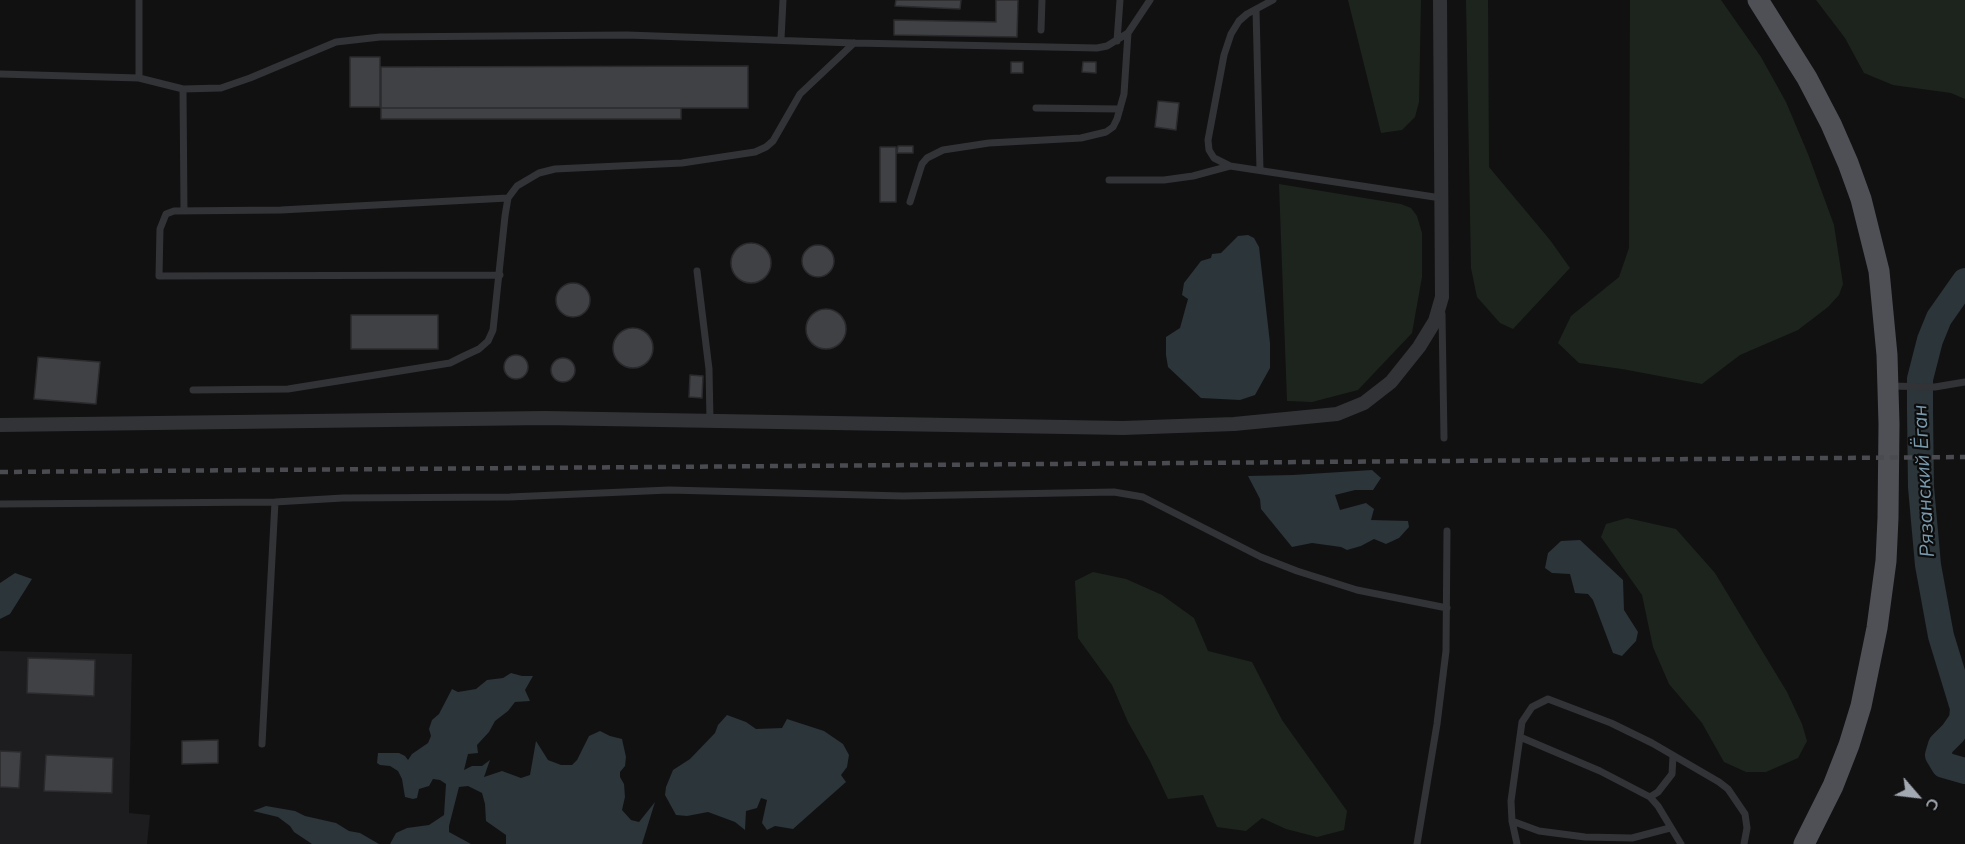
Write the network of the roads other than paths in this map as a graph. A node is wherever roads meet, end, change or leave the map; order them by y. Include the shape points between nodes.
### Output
1 (139, 0) edge
2 (783, 0) edge
3 (1042, 0) edge
4 (1120, 0) edge
5 (1149, 0) edge
6 (1273, 0) edge
7 (1440, 0) edge
8 (1758, 0) edge
9 (1256, 10) junction
10 (1041, 30) dead end
11 (1128, 33) junction
12 (781, 39) junction
13 (1118, 41) junction
14 (854, 44) junction
15 (0, 74) edge
16 (139, 78) junction
17 (183, 89) junction
18 (1036, 108) dead end
19 (1120, 109) junction
20 (1230, 166) junction
21 (1260, 170) junction
22 (1109, 180) dead end
23 (508, 198) junction
24 (1441, 198) junction
25 (910, 202) dead end
26 (184, 211) junction
27 (697, 271) dead end
28 (500, 275) junction
29 (1442, 297) junction
30 (1965, 382) edge
31 (1889, 386) junction
32 (193, 390) dead end
33 (710, 420) junction
34 (0, 425) edge
35 (1444, 438) dead end
36 (275, 502) junction
37 (0, 504) edge
38 (1447, 531) dead end
39 (1447, 608) junction
40 (1520, 737) junction
41 (262, 744) dead end
42 (1673, 756) junction
43 (1650, 797) junction
44 (1512, 821) junction
45 (1670, 828) junction
46 (1417, 844) edge
47 (1517, 844) edge
48 (1681, 844) edge
49 (1744, 844) edge
50 (1804, 844) edge

1 - 16 lane
2 - 12 lane
3 - 10 lane
4 - 13 lane
5 - 11 lane
6 - 9 lane
7 - 24 street
8 - 31 main road via 1831,124 1861,199 1879,271
9 - 20 lane via 1239,21 1231,34 1208,140 1214,158
9 - 21 lane
11 - 13 lane
11 - 19 lane via 1126,82
12 - 14 lane
12 - 17 lane via 627,35 358,38 336,42 221,88
13 - 14 lane via 1097,48
14 - 23 lane via 800,94 778,134 766,147 682,163 555,169 525,179
15 - 16 lane
16 - 17 lane
17 - 26 lane
18 - 19 lane
19 - 25 lane via 1113,127 1096,135 942,150 922,164
20 - 21 lane
20 - 22 lane via 1164,180
21 - 24 lane
23 - 26 lane
23 - 28 lane
24 - 29 street
26 - 28 lane via 166,214 162,221 159,276
27 - 33 lane via 709,369
28 - 32 lane via 495,321 488,341 450,363 288,389
29 - 33 street via 1435,321 1391,382 1364,403 1337,414 1123,429
29 - 35 lane
30 - 31 lane via 1935,387
31 - 50 main road via 1886,561 1873,655 1849,745
33 - 34 street via 545,418
36 - 37 lane
36 - 39 lane via 669,490 903,496 1114,492 1143,497 1297,571 1357,590
36 - 41 lane
38 - 39 lane
39 - 46 lane via 1437,724
40 - 42 lane via 1522,722 1532,707 1548,699 1611,723
40 - 43 lane
40 - 44 lane
42 - 43 lane via 1672,774
42 - 49 lane via 1719,782 1733,795 1745,814
43 - 45 lane
44 - 45 lane via 1539,831 1585,837 1632,838
44 - 47 lane
45 - 48 lane

